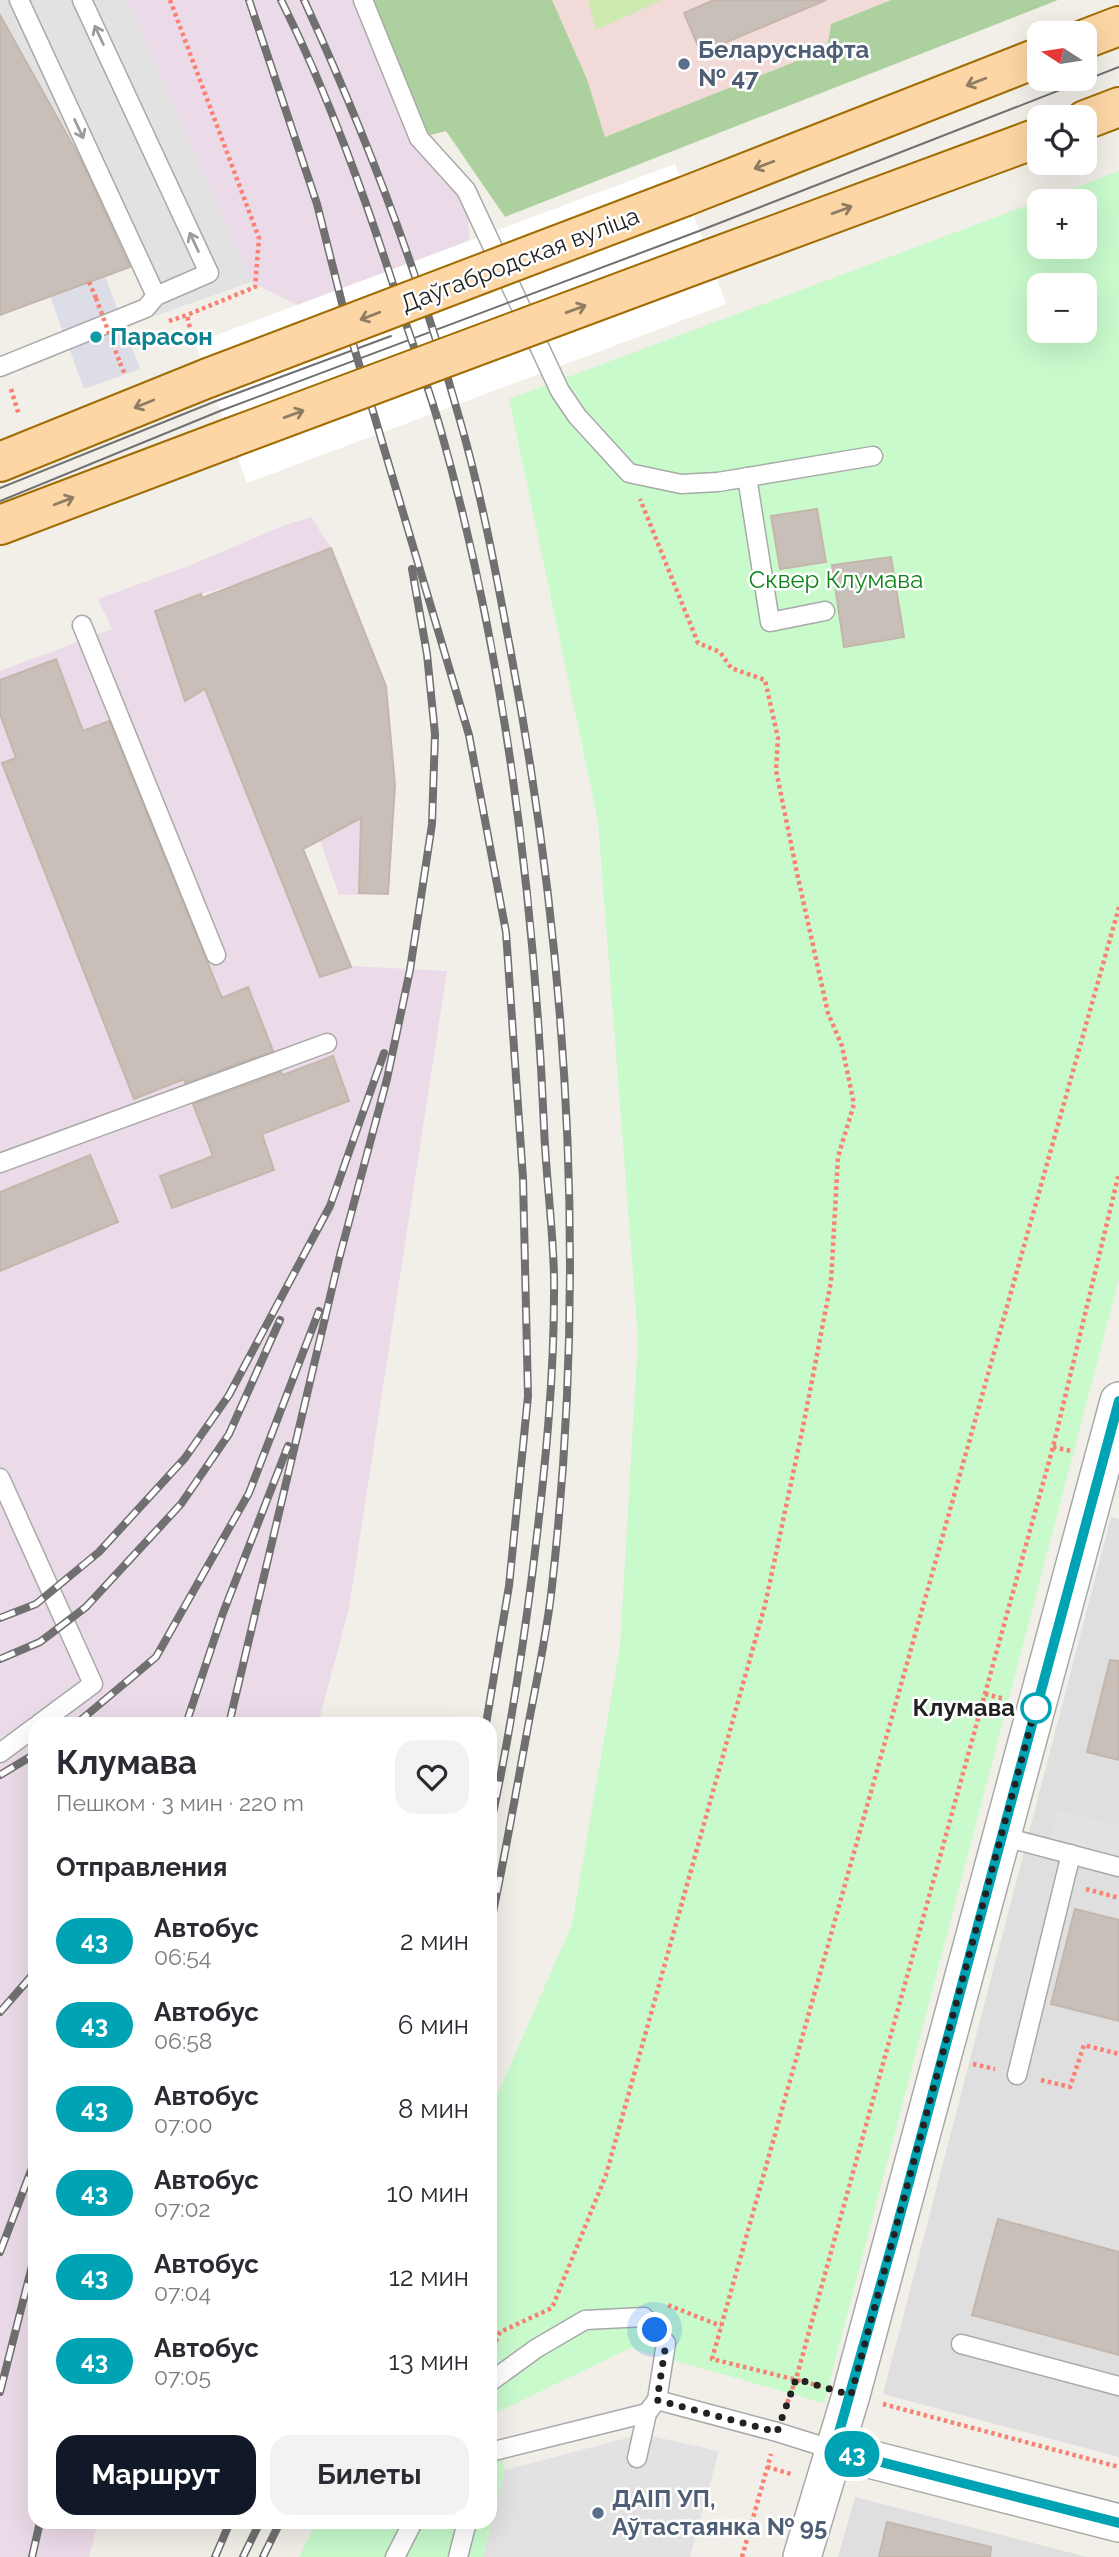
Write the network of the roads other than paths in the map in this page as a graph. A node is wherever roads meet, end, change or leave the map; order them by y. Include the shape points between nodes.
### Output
1 (19, 0) edge
2 (82, 0) edge
3 (363, 0) edge
4 (1119, 26) edge
5 (1097, 34) edge
6 (1027, 62) edge
7 (1119, 107) edge
8 (1097, 115) edge
9 (1027, 142) edge
10 (156, 296) junction
11 (0, 367) edge
12 (873, 456) dead end
13 (0, 462) edge
14 (747, 477) junction
15 (0, 525) edge
16 (825, 611) dead end
17 (82, 625) dead end
18 (216, 955) dead end
19 (327, 1043) dead end
20 (0, 1163) edge
21 (1119, 1401) edge
22 (0, 1478) edge
23 (1106, 1495) edge
24 (48, 1717) edge
25 (28, 1732) edge
26 (0, 1753) edge
27 (1001, 1836) junction
28 (1071, 1854) junction
29 (1119, 1867) edge
30 (1017, 2074) dead end
31 (961, 2344) dead end
32 (497, 2377) edge
33 (1119, 2386) edge
34 (652, 2406) junction
35 (497, 2450) edge
36 (834, 2450) junction
37 (637, 2458) dead end
38 (1119, 2523) edge
39 (409, 2529) edge
40 (465, 2529) edge
41 (395, 2557) edge
42 (458, 2557) edge
43 (802, 2557) edge

1 -> 10 lane
10 -> 2 lane via 209,273
3 - 14 lane via 419,138 467,190 577,416 629,472 681,484
4 - 5 main road
6 -> 13 main road, Даўгабродская вуліца, bridge via 686,196 202,363
7 - 8 main road
15 -> 9 main road, bridge
10 - 11 lane via 146,308 131,315
12 - 14 lane
14 - 16 lane via 770,622
17 - 18 lane
19 - 20 lane
21 - 23 street
22 - 24 lane via 93,1684
23 - 27 street
25 - 26 lane
27 - 28 lane
27 - 36 street
28 - 29 lane
28 - 30 lane
31 - 33 lane
32 - 34 lane via 585,2320 644,2316 666,2343
34 - 35 lane
34 - 36 lane via 777,2432
34 - 37 lane
36 - 38 street
36 - 43 street
39 - 41 lane
40 - 42 lane

